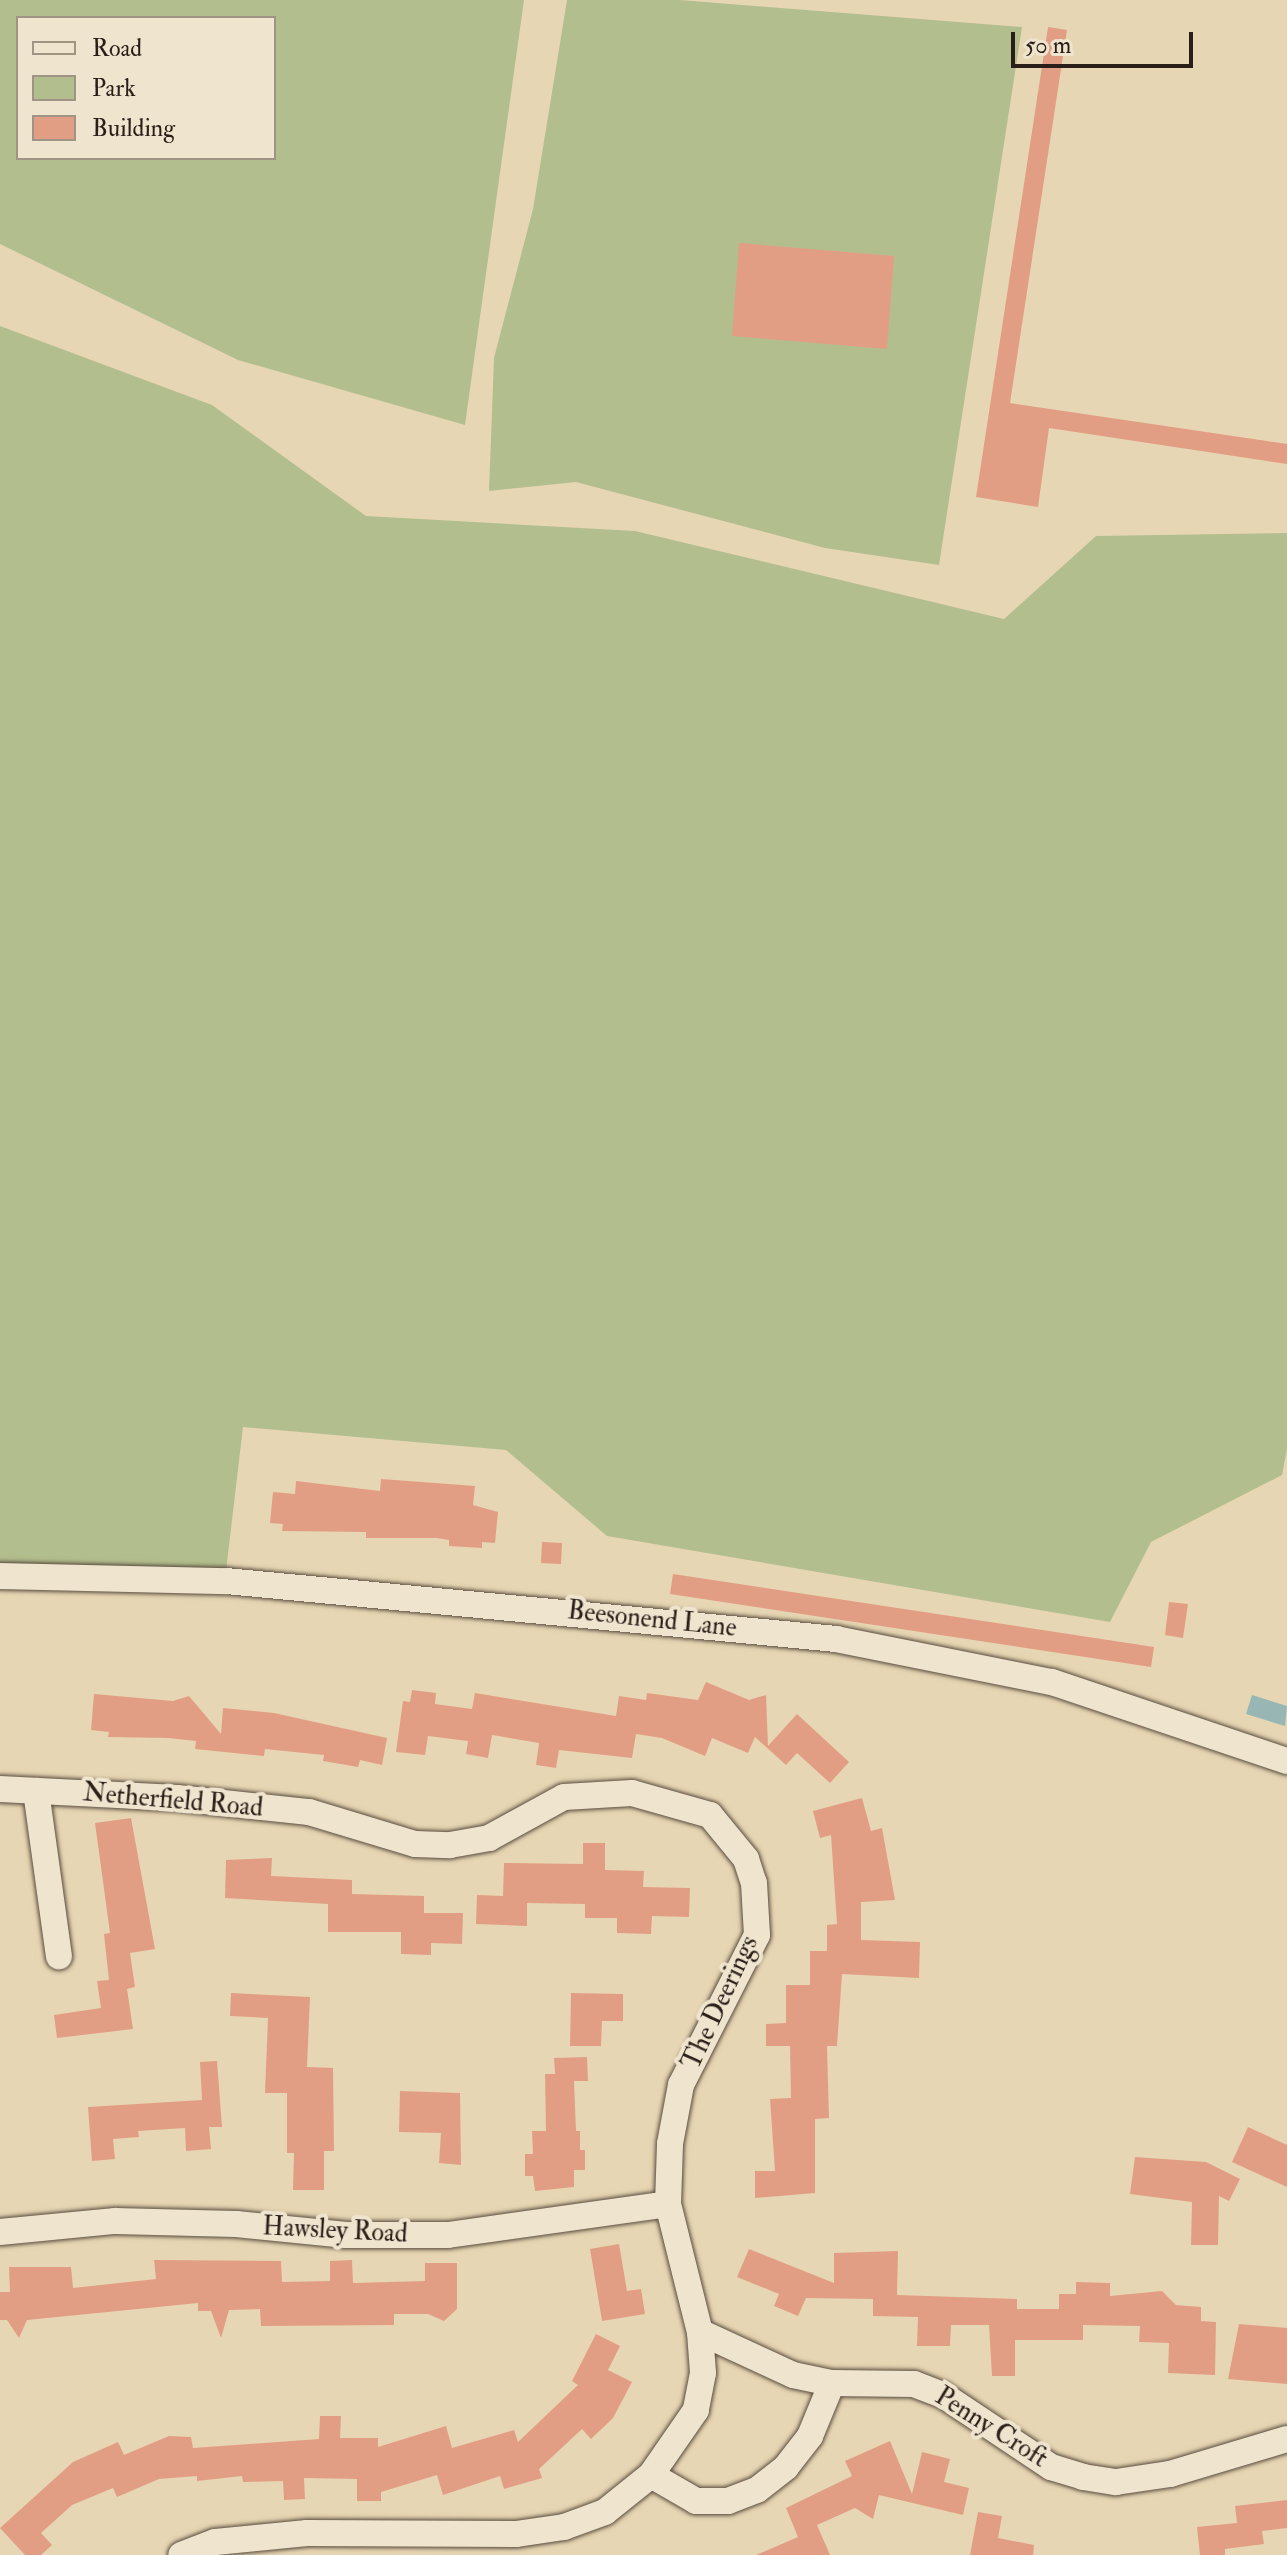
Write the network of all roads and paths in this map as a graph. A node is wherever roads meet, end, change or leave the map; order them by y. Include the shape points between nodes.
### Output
1 (0, 1576) edge
2 (1287, 1761) edge
3 (0, 1789) edge
4 (36, 1791) junction
5 (309, 1812) joint
6 (59, 1956) dead end
7 (668, 2204) junction
8 (0, 2232) edge
9 (700, 2332) junction
10 (832, 2383) junction
11 (1287, 2439) edge
12 (651, 2475) junction
13 (181, 2555) edge

1 - 2 street, Beesonend Lane via 226,1581 836,1639 1052,1682
3 - 4 street, Netherfield Road
4 - 5 street, Netherfield Road
4 - 6 street
5 - 7 street, The Deerings via 415,1844 470,1844 564,1797 632,1793 710,1815 746,1859 754,1883 757,1935 681,2085 670,2144
7 - 8 street, Hawsley Road via 448,2235 346,2235 115,2221
7 - 9 street, The Deerings
9 - 10 street via 762,2365
9 - 12 street, The Deerings via 703,2373 696,2410
10 - 11 street, Penny Croft via 914,2384 974,2412 1051,2467 1116,2482 1170,2474
10 - 12 street via 810,2436 786,2467 757,2490 728,2501 696,2501
12 - 13 street, The Deerings via 605,2512 564,2527 516,2534 307,2533 215,2542

